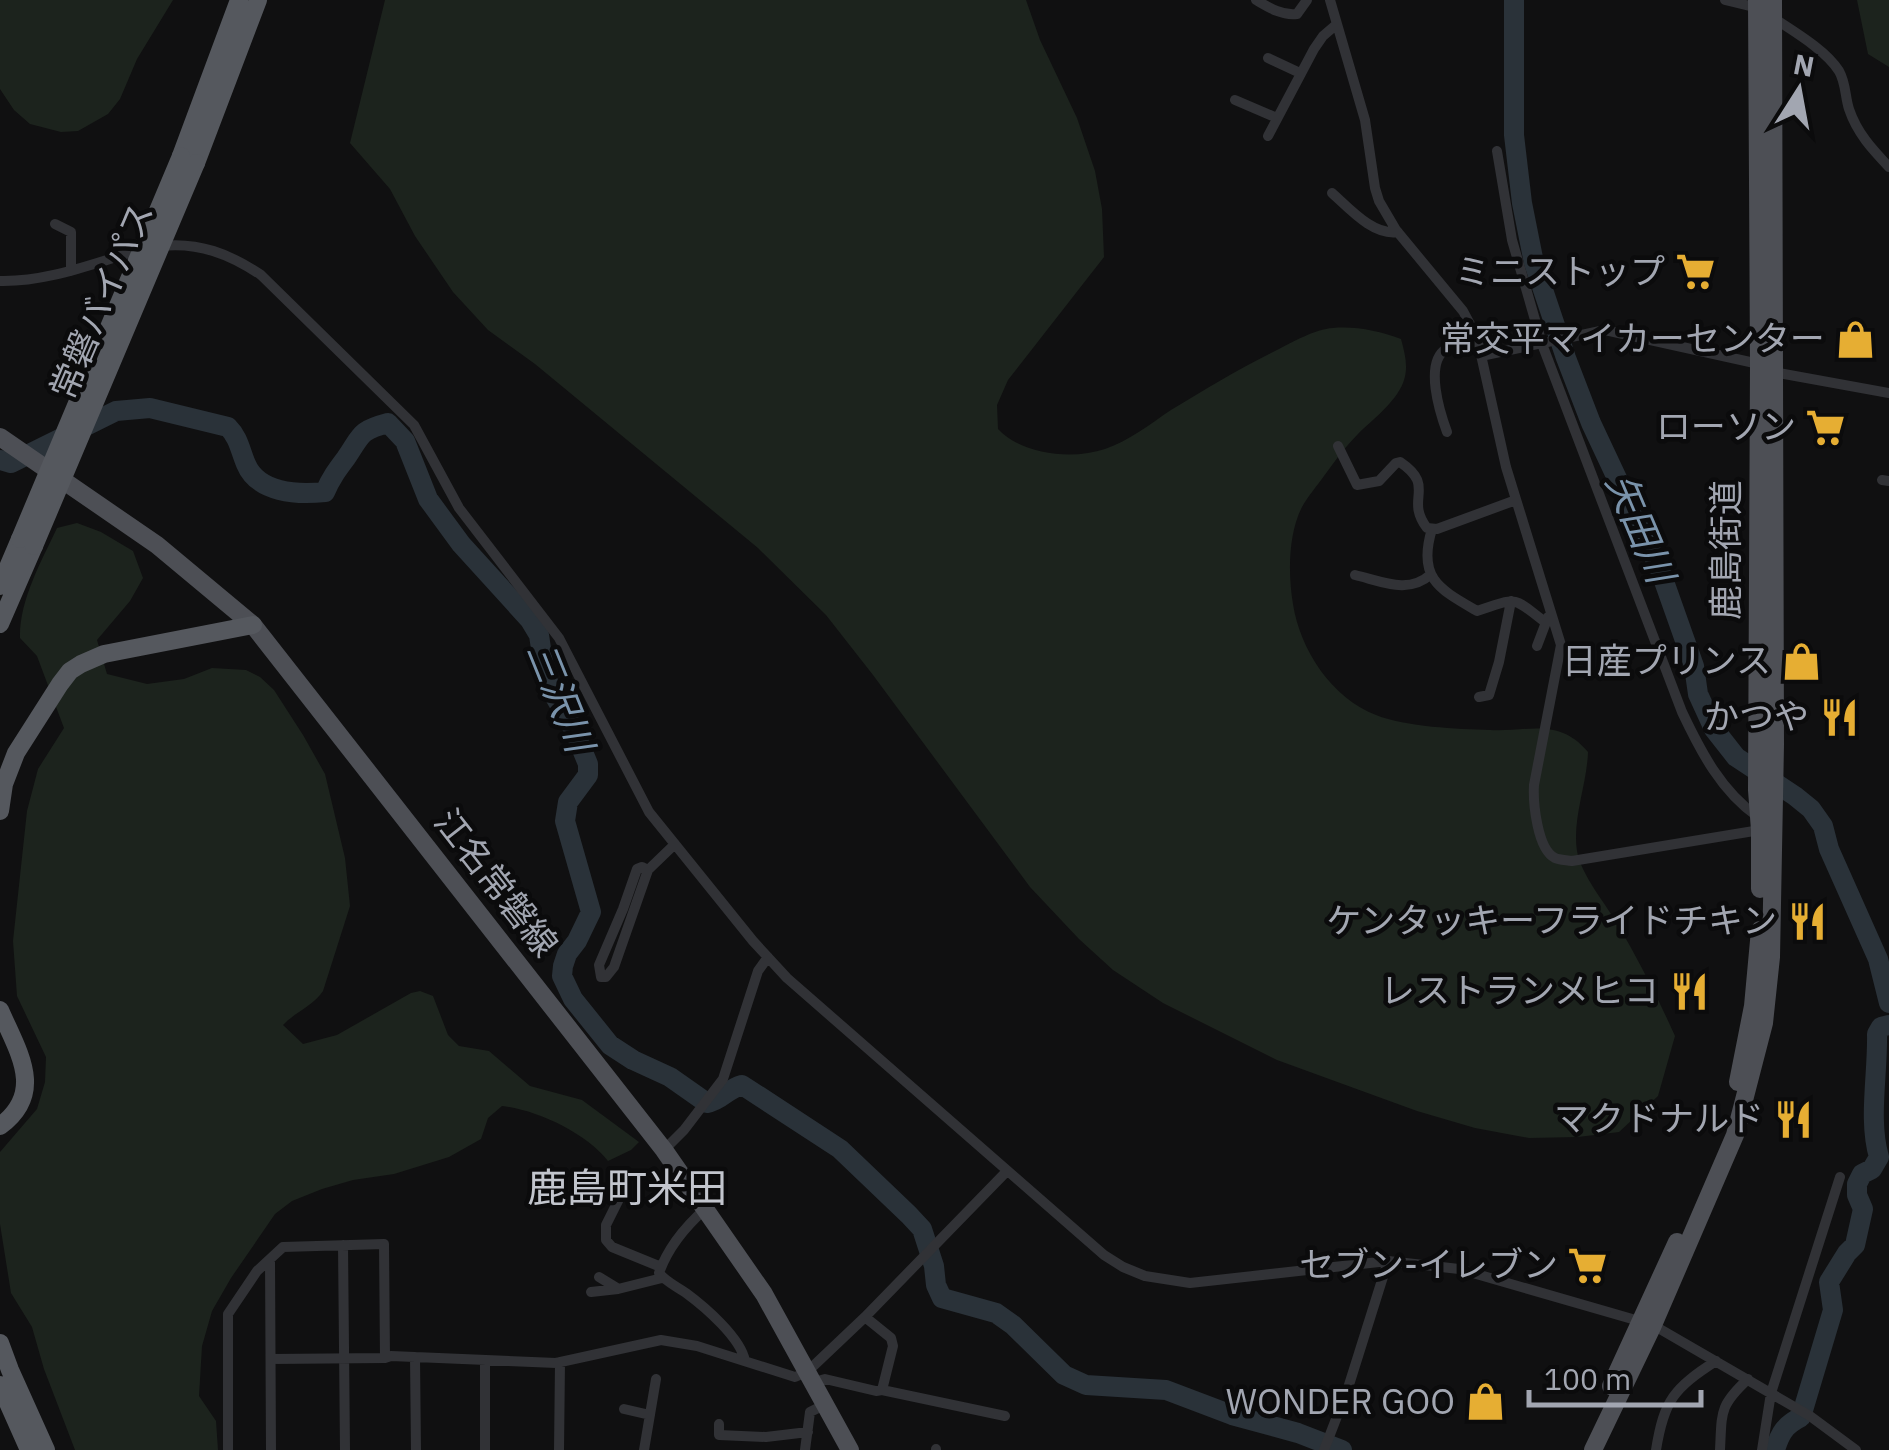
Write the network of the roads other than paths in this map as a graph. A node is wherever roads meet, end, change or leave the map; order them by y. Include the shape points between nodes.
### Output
1 (239, 0) edge
2 (258, 0) edge
3 (1256, 0) edge
4 (1307, 0) edge
5 (1330, 0) edge
6 (1725, 0) edge
7 (1765, 6) edge
8 (1337, 24) junction
9 (1268, 58) dead end
10 (1300, 73) junction
11 (1235, 100) dead end
12 (1277, 118) junction
13 (1268, 136) dead end
14 (1497, 151) dead end
15 (188, 160) junction
16 (1889, 167) edge
17 (1332, 193) dead end
18 (55, 224) dead end
19 (1398, 232) junction
20 (71, 272) junction
21 (0, 281) edge
22 (1478, 342) junction
23 (1542, 344) junction
24 (1481, 356) junction
25 (1766, 368) junction
26 (1889, 393) edge
27 (1447, 432) dead end
28 (0, 437) edge
29 (1338, 446) dead end
30 (1516, 500) junction
31 (1432, 530) junction
32 (27, 542) junction
33 (1355, 574) dead end
34 (1431, 574) junction
35 (0, 586) edge
36 (1511, 601) junction
37 (1550, 611) junction
38 (1546, 623) junction
39 (0, 624) edge
40 (253, 625) junction
41 (1537, 646) dead end
42 (1480, 697) dead end
43 (0, 811) edge
44 (1764, 819) junction
45 (675, 844) junction
46 (648, 870) junction
47 (768, 957) junction
48 (0, 1010) edge
49 (0, 1126) edge
50 (664, 1150) junction
51 (1007, 1171) junction
52 (1840, 1177) dead end
53 (622, 1193) dead end
54 (706, 1209) junction
55 (343, 1245) junction
56 (270, 1260) junction
57 (1388, 1262) junction
58 (661, 1272) junction
59 (598, 1277) dead end
60 (618, 1289) junction
61 (591, 1292) dead end
62 (865, 1317) junction
63 (1646, 1323) junction
64 (0, 1342) edge
65 (415, 1357) junction
66 (344, 1358) junction
67 (385, 1358) junction
68 (270, 1359) junction
69 (484, 1360) junction
70 (1716, 1361) junction
71 (560, 1362) junction
72 (745, 1362) junction
73 (810, 1377) junction
74 (1748, 1379) junction
75 (656, 1380) dead end
76 (0, 1384) edge
77 (882, 1390) junction
78 (1774, 1394) junction
79 (826, 1404) junction
80 (624, 1409) dead end
81 (650, 1415) junction
82 (1006, 1416) dead end
83 (719, 1424) dead end
84 (808, 1432) junction
85 (29, 1450) edge
86 (46, 1450) edge
87 (228, 1450) edge
88 (271, 1450) edge
89 (345, 1450) edge
90 (416, 1450) edge
91 (485, 1450) edge
92 (559, 1450) edge
93 (644, 1450) edge
94 (806, 1450) edge
95 (850, 1450) edge
96 (1324, 1450) edge
97 (1583, 1450) edge
98 (1593, 1450) edge
99 (1656, 1450) edge
100 (1720, 1450) edge
101 (1762, 1450) edge
102 (1856, 1450) edge

1 - 15 highway, 常磐バイパス
2 - 15 highway, 常磐バイパス
3 - 4 street via 1291,15
5 - 8 street
6 - 7 street
7 - 16 street via 1837,68 1855,125
7 - 25 main road
8 - 10 street
8 - 19 street via 1365,120 1375,188
9 - 10 street
10 - 12 street
11 - 12 street
12 - 13 street
14 - 23 street via 1512,240
15 - 32 highway, 常磐バイパス, bridge
17 - 19 street via 1373,226
18 - 20 street via 71,232
19 - 22 street via 1463,312
20 - 21 street
20 - 45 street via 154,246 183,245 232,257 273,287 414,425 459,508 550,623 634,787
22 - 24 street
22 - 27 street via 1440,356 1434,388
23 - 24 street
23 - 25 street via 1605,330
23 - 44 street via 1690,729 1709,766 1744,807
24 - 30 street
25 - 26 street
25 - 44 main road via 1774,754
25 - 44 main road, 鹿島街道 via 1756,790
28 - 40 main road, 江名常磐線 via 157,546
29 - 31 street via 1358,485 1379,481 1402,463 1418,479 1417,506
30 - 31 street
30 - 37 street
31 - 34 street via 1426,553
32 - 35 highway, 常磐バイパス
32 - 39 highway, 常磐バイパス
33 - 34 street via 1410,586
34 - 36 street via 1478,612
36 - 38 street
36 - 42 street via 1500,662 1489,695
37 - 38 street
37 - 44 street via 1561,650 1534,794 1542,842 1552,857 1572,861
38 - 41 street
40 - 43 highway via 104,654 70,672 16,752
40 - 50 main road, 江名常磐線
44 - 63 main road via 1771,957 1764,1023 1735,1136
45 - 46 street
45 - 47 street
46 - 46 street via 614,967 601,977 599,965 637,869
47 - 50 street via 723,1078
47 - 51 street
48 - 49 highway via 26,1082 17,1113
50 - 54 main road, 江名常磐線
51 - 57 street via 1104,1255 1146,1276 1190,1284
51 - 62 street
52 - 78 street
53 - 58 street via 606,1240
54 - 58 street via 675,1240
54 - 73 main road, 江名常磐線
55 - 56 street via 283,1247
55 - 66 street
55 - 67 street via 384,1244
56 - 68 street
56 - 87 street via 228,1314
57 - 63 street via 1459,1270
57 - 96 street
58 - 60 street
58 - 72 street via 732,1336
59 - 60 street
60 - 61 street
62 - 73 street
62 - 77 street via 891,1338
63 - 70 street
63 - 97 main road
63 - 98 main road
64 - 86 highway
65 - 67 street
65 - 69 street
65 - 90 street
66 - 67 street
66 - 68 street
66 - 89 street
68 - 88 street
69 - 71 street
69 - 91 street
70 - 74 street
70 - 99 street via 1674,1393
71 - 72 street via 660,1340
71 - 92 street
72 - 73 street
73 - 77 street
73 - 79 main road, 江名常磐線
74 - 78 street
74 - 100 street via 1724,1406
75 - 81 street
76 - 85 highway
77 - 82 street
78 - 101 street
78 - 102 street
79 - 84 street via 810,1412
79 - 95 main road, 江名常磐線
80 - 81 street
81 - 93 street
83 - 84 street via 720,1435
84 - 94 street

